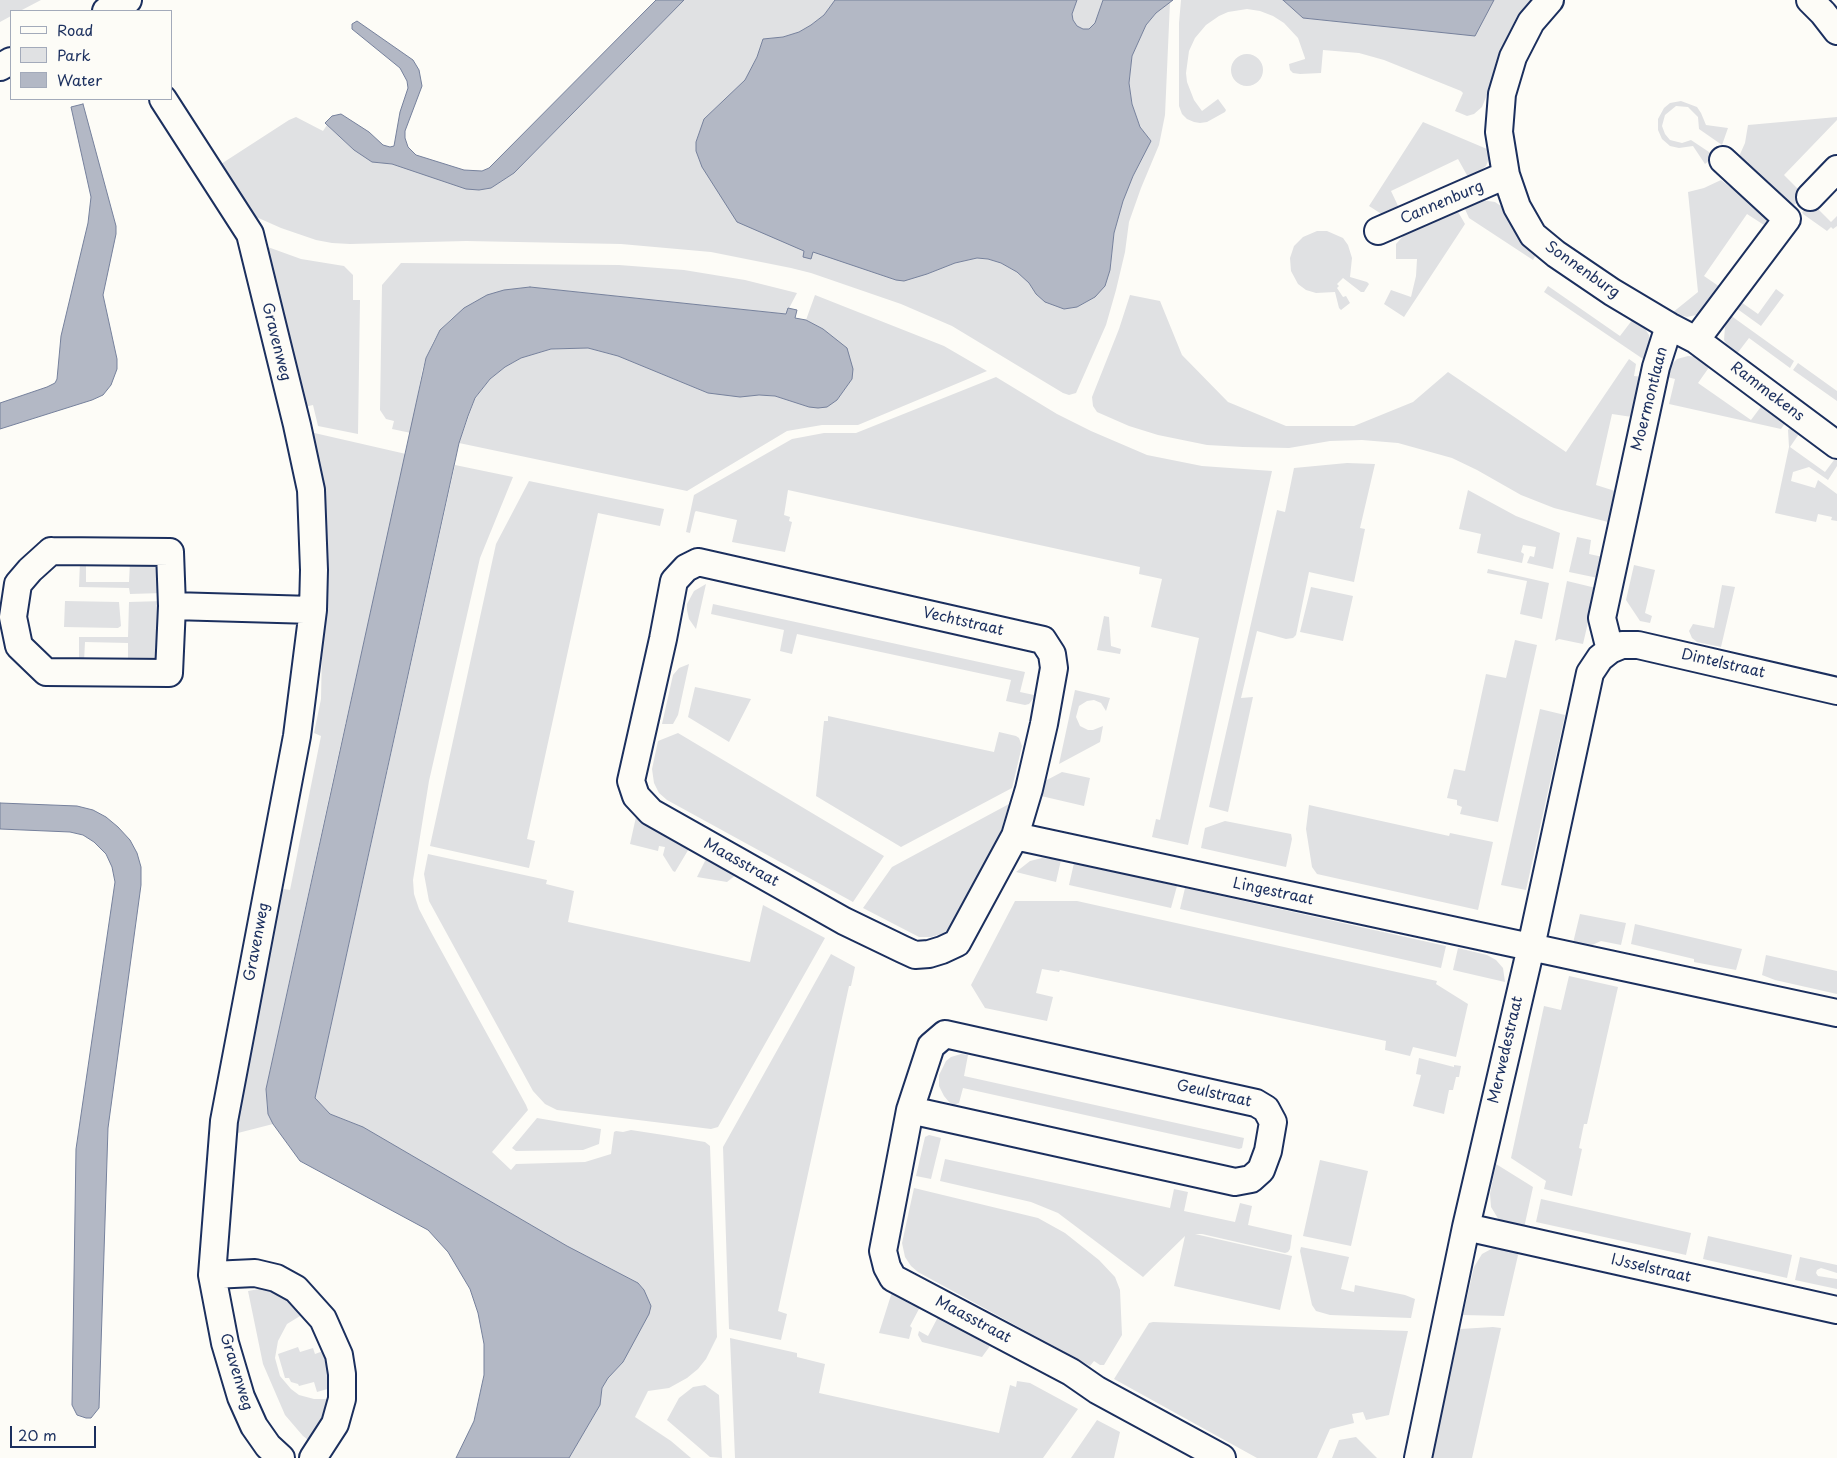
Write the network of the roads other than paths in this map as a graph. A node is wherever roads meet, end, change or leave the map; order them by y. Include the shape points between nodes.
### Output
1 (128, 0) edge
2 (1550, 0) edge
3 (1810, 0) edge
4 (109, 10) edge
5 (1837, 31) edge
6 (164, 100) edge
7 (1722, 160) dead end
8 (1837, 169) edge
9 (1506, 175) junction
10 (1810, 197) dead end
11 (1378, 231) dead end
12 (1670, 326) junction
13 (1696, 340) junction
14 (1837, 444) edge
15 (686, 568) joint
16 (172, 606) junction
17 (313, 610) junction
18 (1610, 650) junction
19 (1837, 691) edge
20 (1015, 836) junction
21 (1531, 947) junction
22 (1837, 1013) edge
23 (910, 1110) junction
24 (1466, 1227) junction
25 (212, 1275) junction
26 (1837, 1310) edge
27 (1209, 1455) edge
28 (282, 1458) edge
29 (313, 1458) edge
30 (1418, 1458) edge

1 - 4 street
2 - 9 street, Sonnenburg via 1531,22 1513,57 1502,94 1499,132
3 - 5 street
6 - 17 street, Gravenweg via 250,234 311,490
7 - 13 street via 1787,219
8 - 10 street
9 - 11 street, Cannenburg
9 - 12 street, Sonnenburg via 1517,207 1533,235 1564,260
12 - 13 street, Moermontlaan
12 - 18 street, Moermontlaan via 1656,367 1602,618
13 - 14 street, Rammekens
15 - 20 street, Vechtstraat via 698,562 1043,640 1052,654 1054,668 1029,789
15 - 20 street, Maasstraat via 674,582 631,781 636,796 651,812 844,920 915,954 929,954 957,943
16 - 16 street via 169,674 46,672 19,646 13,617 18,584 51,551 170,552
16 - 17 street
17 - 25 street, Gravenweg via 297,736 224,1121
18 - 19 street, Dintelstraat via 1638,644
18 - 21 street, Merwedestraat via 1590,673
20 - 21 street, Lingestraat
21 - 22 street
21 - 24 street, Merwedestraat
23 - 23 street, Geulstraat via 931,1046 945,1034 1256,1103 1266,1109 1273,1122 1261,1170 1251,1179 1235,1182
23 - 27 street, Maasstraat via 883,1251 893,1278 1071,1372
24 - 26 street, IJsselstraat
24 - 30 street, Merwedestraat
25 - 28 street, Gravenweg via 225,1343 241,1397 254,1426 268,1446
25 - 29 street via 255,1272 276,1278 296,1289 323,1318 338,1355 342,1399 335,1424

